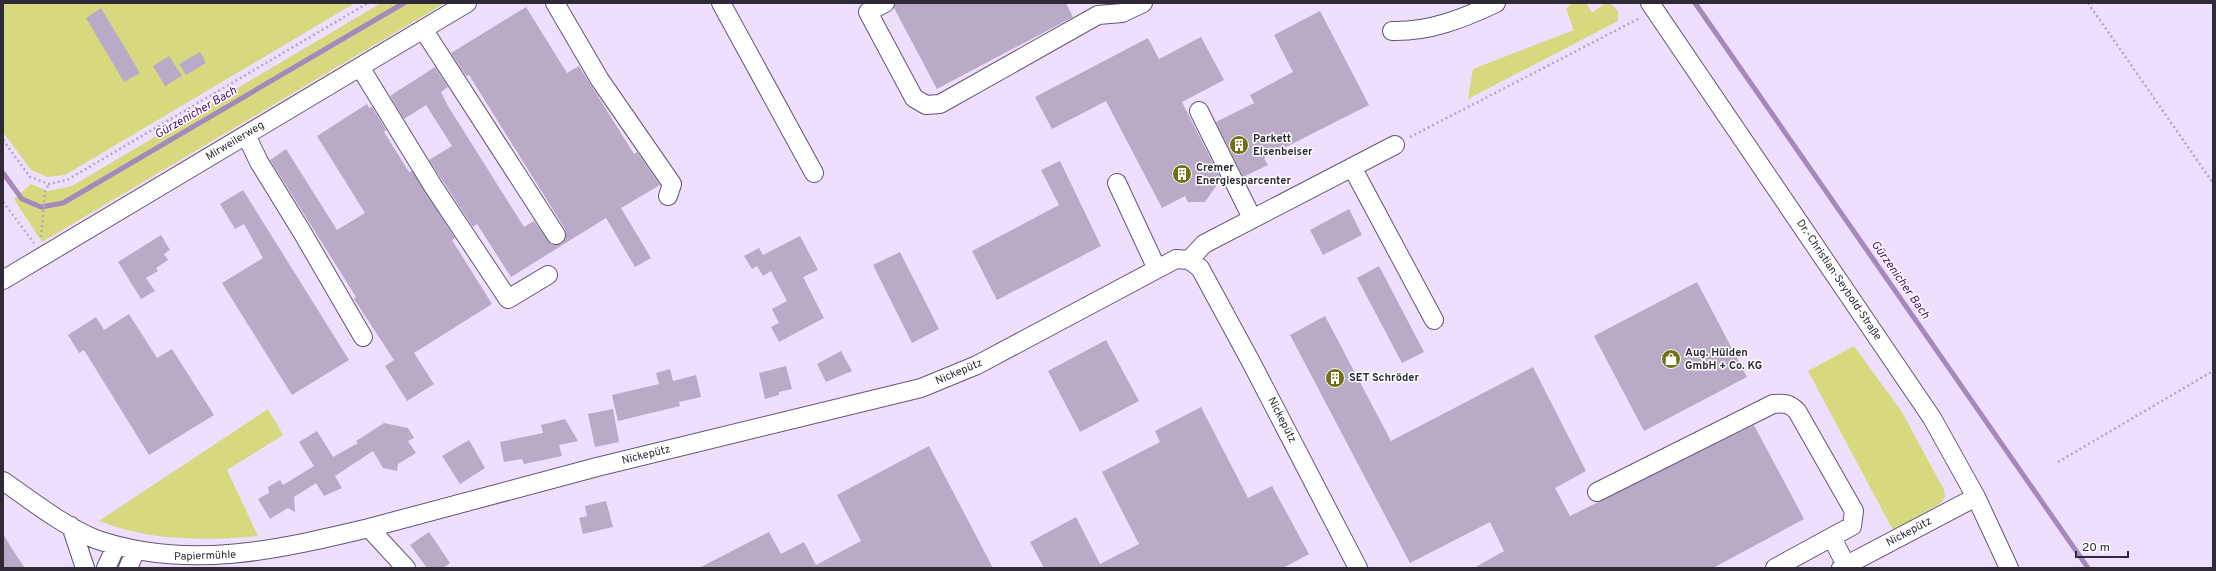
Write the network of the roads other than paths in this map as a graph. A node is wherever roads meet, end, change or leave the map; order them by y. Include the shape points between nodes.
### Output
1 (467, 3) edge
2 (555, 3) edge
3 (721, 3) edge
4 (885, 3) edge
5 (1143, 3) edge
6 (1496, 3) edge
7 (1653, 7) edge
8 (424, 29) junction
9 (1392, 32) dead end
10 (360, 67) junction
11 (1199, 111) dead end
12 (246, 135) junction
13 (1395, 145) road end
14 (1352, 167) junction
15 (814, 173) dead end
16 (1117, 183) dead end
17 (668, 196) dead end
18 (1252, 218) junction
19 (556, 235) dead end
20 (1189, 260) junction
21 (1157, 269) junction
22 (548, 275) dead end
23 (3, 280) edge
24 (1434, 320) dead end
25 (363, 337) dead end
26 (3, 481) edge
27 (1597, 492) dead end
28 (1976, 497) junction
29 (71, 526) junction
30 (369, 528) junction
31 (1832, 538) junction
32 (116, 546) junction
33 (214, 558) junction
34 (131, 560) edge
35 (1844, 567) edge
36 (85, 568) edge
37 (106, 568) edge
38 (189, 568) edge
39 (406, 568) edge
40 (1358, 568) edge
41 (1775, 568) edge
42 (2009, 568) edge

1 - 8 street, Mirweilerweg
2 - 17 street via 600,80 672,184
3 - 15 street
4 - 5 street via 868,12 914,98 926,105 940,104 1098,15 1122,13
6 - 9 street via 1434,27 1414,32
7 - 28 street, Dr.-Christian-Seybold-Straße via 1932,418
8 - 10 street, Mirweilerweg
8 - 19 street
10 - 12 street, Mirweilerweg
10 - 22 street via 437,193 508,299
11 - 18 street
12 - 23 street, Mirweilerweg
12 - 25 street via 259,162
13 - 14 street
14 - 18 street
14 - 24 street
16 - 21 street
18 - 20 street via 1204,244
20 - 21 street, Nickepütz via 1176,259
20 - 40 street, Nickepütz via 1200,268 1215,295
21 - 30 street, Nickepütz via 977,365 921,388 597,468
26 - 29 street, Papiermühle
27 - 31 street via 1773,404 1784,403 1792,405 1797,411 1854,511 1852,526
28 - 35 street, Nickepütz
28 - 42 street, Dr.-Christian-Seybold-Straße
29 - 32 street, Papiermühle
29 - 36 street
30 - 33 street, Papiermühle via 290,547
30 - 39 street
31 - 35 street
31 - 41 street
32 - 34 street, Papiermühle
32 - 37 street
33 - 34 street, Papiermühle
33 - 38 street

